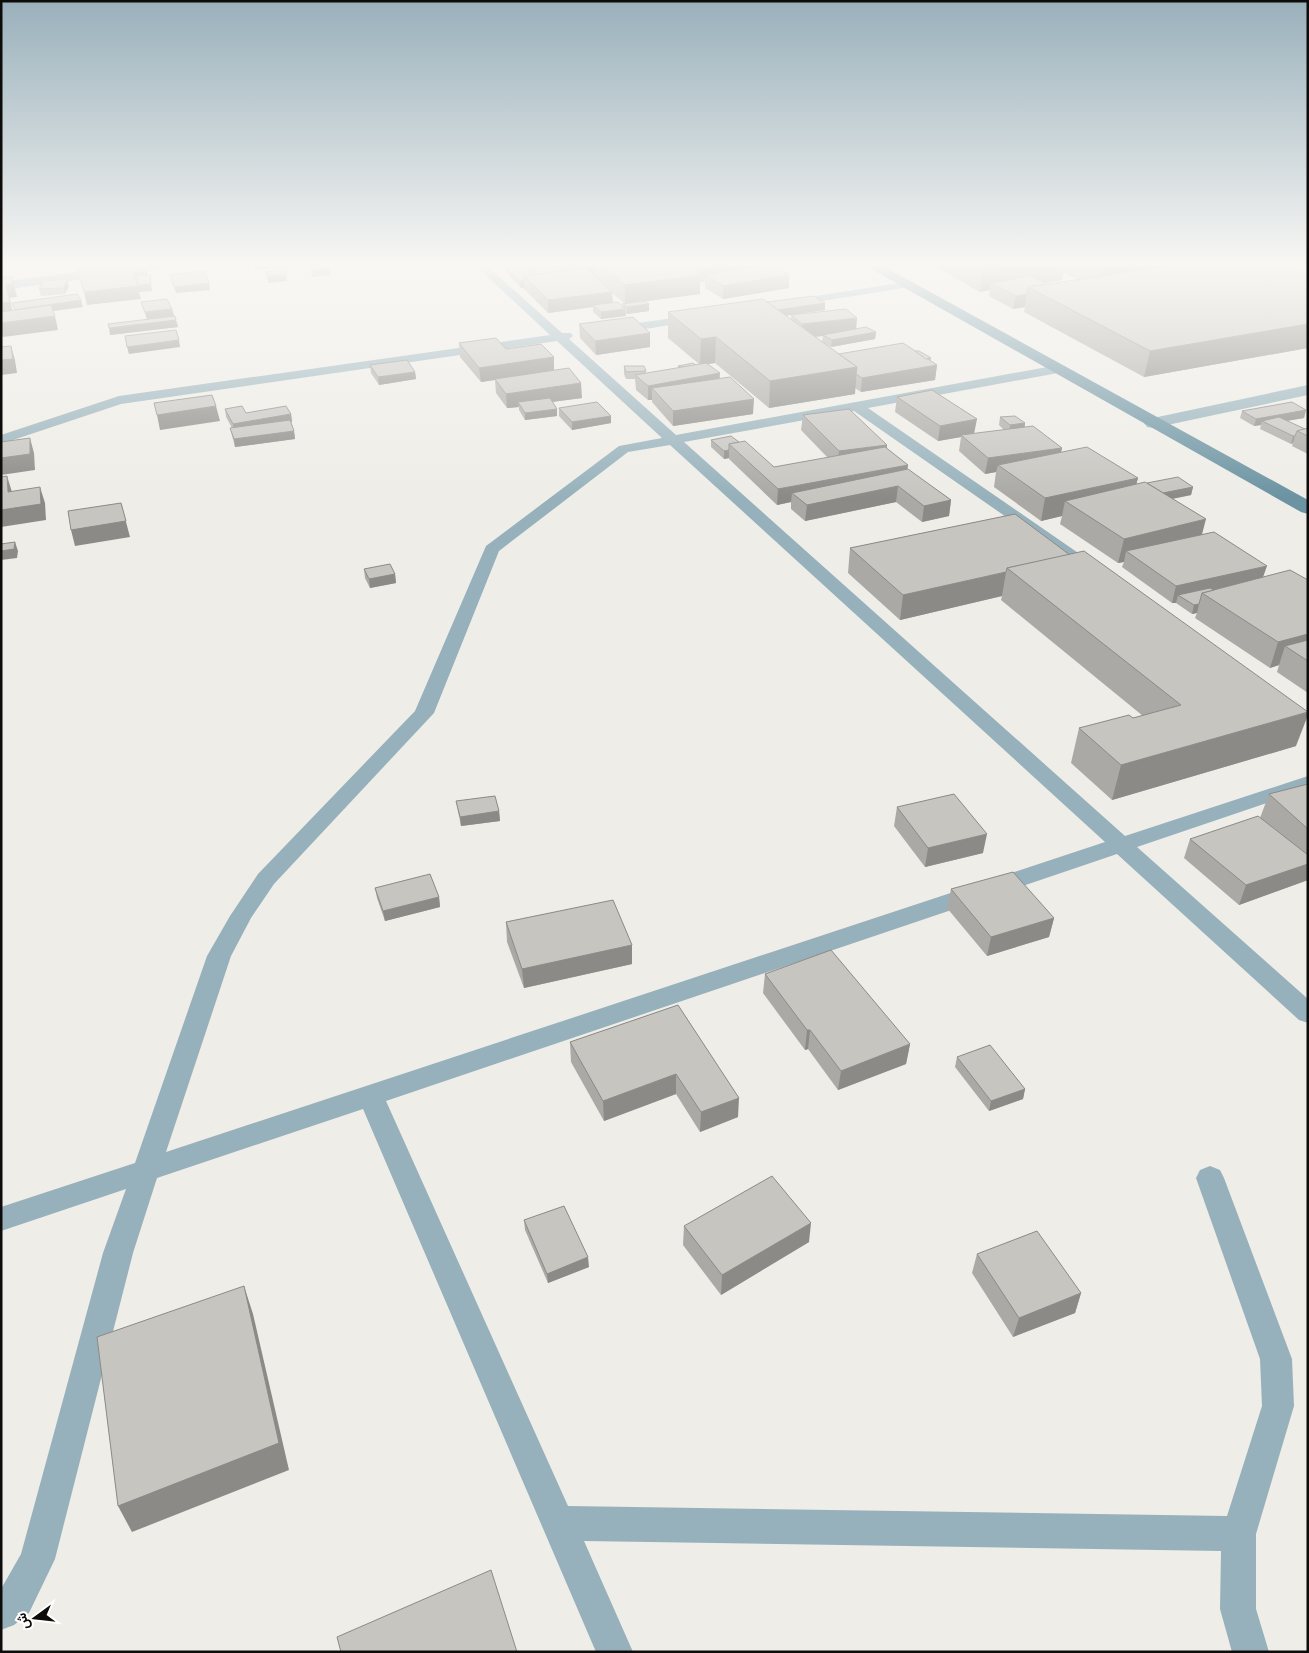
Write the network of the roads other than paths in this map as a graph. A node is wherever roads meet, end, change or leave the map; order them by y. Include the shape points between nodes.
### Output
1 (513, 343) edge
2 (566, 343) edge
3 (1011, 343) edge
4 (1058, 369) junction
5 (1308, 390) edge
6 (858, 407) junction
7 (1154, 423) junction
8 (1, 440) edge
9 (674, 441) junction
10 (1308, 508) edge
11 (1103, 578) edge
12 (1308, 782) edge
13 (1121, 844) junction
14 (1308, 1014) edge
15 (370, 1095) junction
16 (146, 1171) junction
17 (1210, 1178) dead end
18 (1, 1219) edge
19 (558, 1523) junction
20 (1238, 1534) junction
21 (1, 1612) edge
22 (615, 1652) edge
23 (1251, 1652) edge

1 - 8 lane via 119,400
2 - 9 lane
3 - 4 street
4 - 6 lane
4 - 7 street
5 - 7 street
6 - 9 lane
6 - 11 lane
7 - 10 street
9 - 13 lane
9 - 16 lane via 624,449 492,549 424,713 266,879 241,916 219,956
12 - 13 lane
13 - 14 lane
13 - 15 lane
15 - 16 lane
15 - 19 lane
16 - 18 lane
16 - 21 lane via 118,1254 37,1559 16,1600
17 - 20 lane via 1276,1359 1278,1406
19 - 20 lane
19 - 22 lane
20 - 23 lane via 1238,1609

